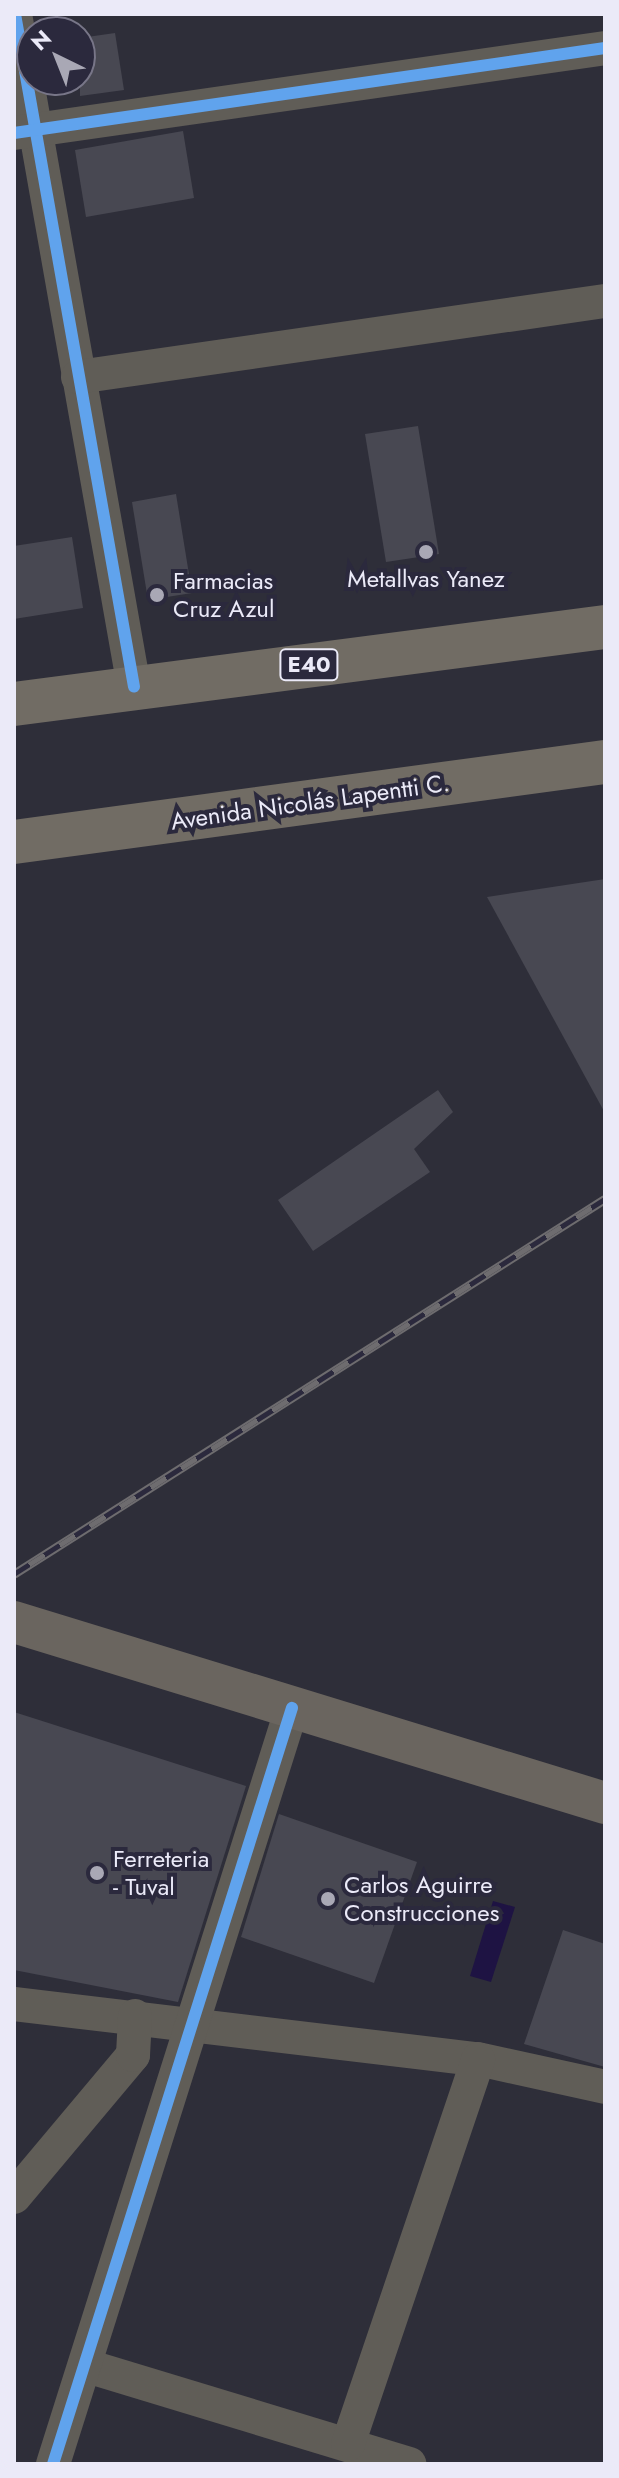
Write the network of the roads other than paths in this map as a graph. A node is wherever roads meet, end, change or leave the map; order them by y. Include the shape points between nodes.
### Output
1 (15, 14) edge
2 (605, 48) edge
3 (24, 131) edge
4 (605, 301) edge
5 (78, 377) junction
6 (605, 627) edge
7 (134, 687) junction
8 (14, 704) edge
9 (605, 762) edge
10 (14, 842) edge
11 (14, 1622) edge
12 (292, 1708) junction
13 (605, 1803) edge
14 (14, 2004) edge
15 (135, 2016) junction
16 (194, 2024) junction
17 (478, 2059) junction
18 (605, 2087) edge
19 (14, 2197) edge
20 (87, 2366) junction
21 (348, 2444) junction
22 (53, 2464) edge
23 (409, 2464) edge

1 - 3 street
2 - 3 street
3 - 5 street
4 - 5 street
5 - 7 street
6 - 7 highway, E40
7 - 8 highway, E40
9 - 10 highway, Avenida Nicolás Lapentti C.
11 - 12 main road
12 - 13 main road
12 - 16 street
14 - 15 street
15 - 16 street
15 - 19 street via 133,2055
16 - 17 street
16 - 20 street
17 - 18 street
17 - 21 street
20 - 21 street
20 - 22 street
21 - 23 street

